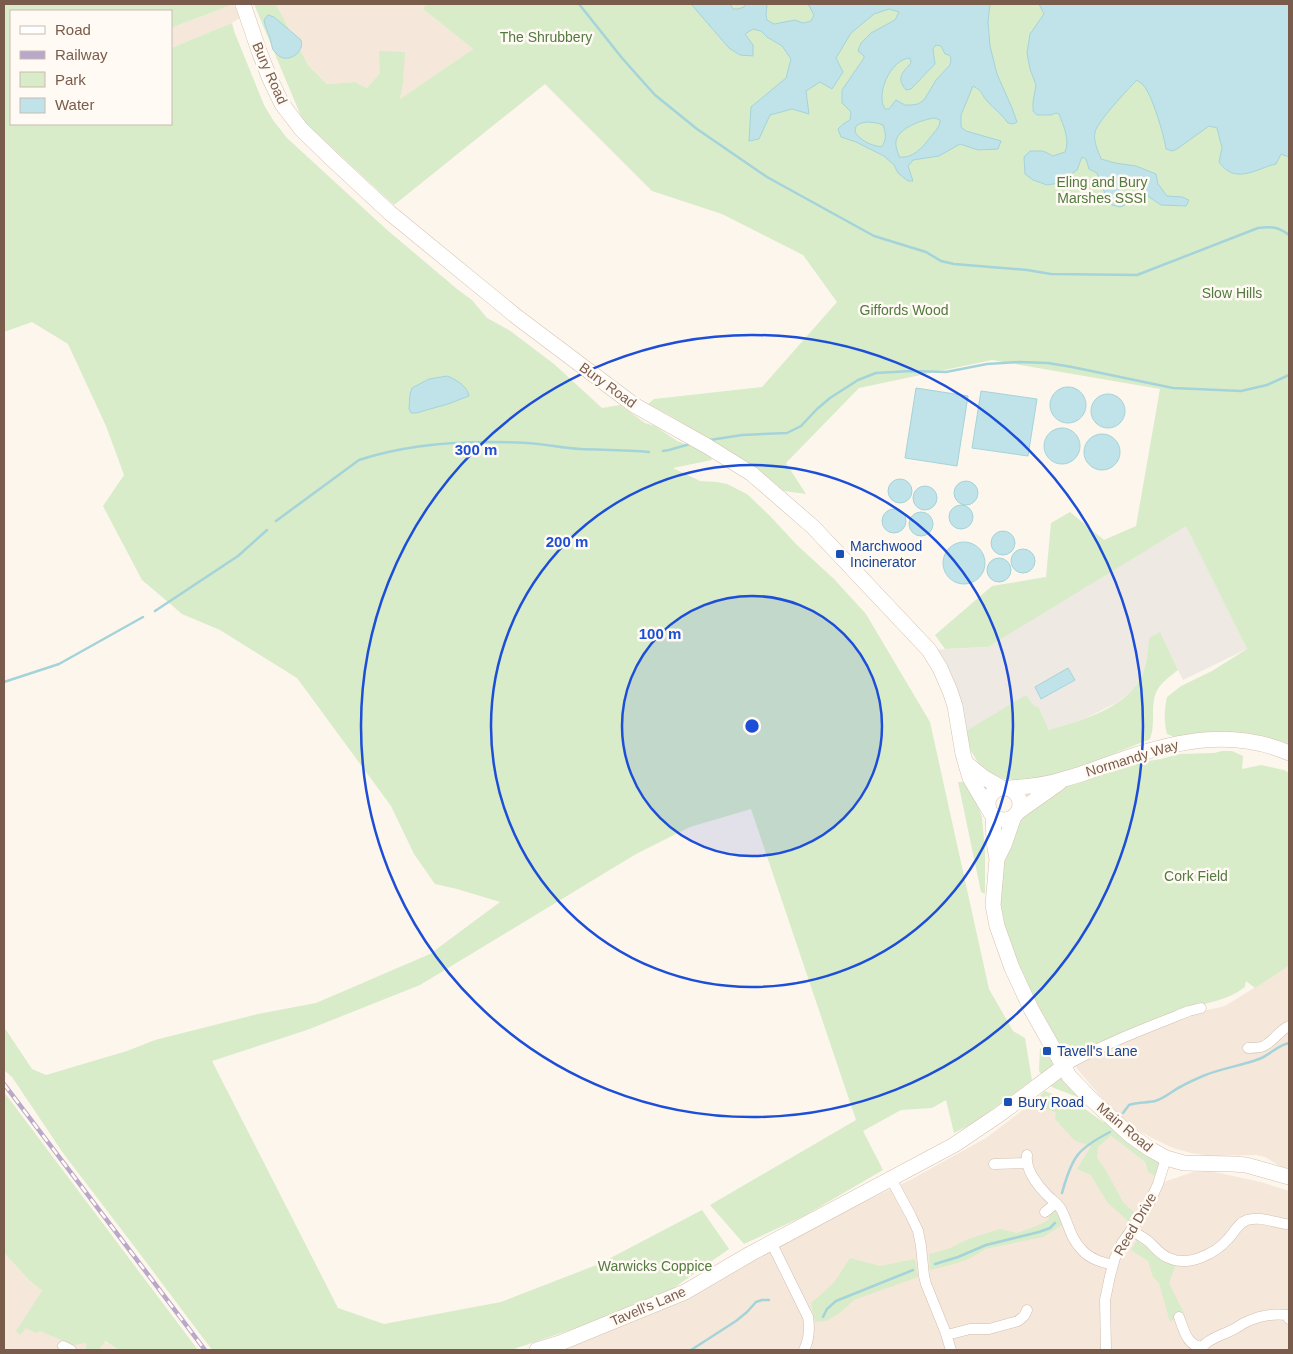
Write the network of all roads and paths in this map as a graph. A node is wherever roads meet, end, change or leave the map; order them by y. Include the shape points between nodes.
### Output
1 (243, 4) edge
2 (1289, 753) edge
3 (966, 762) junction
4 (1064, 780) junction
5 (1005, 788) junction
6 (991, 813) junction
7 (1016, 814) junction
8 (997, 859) junction
9 (1201, 1008) dead end
10 (1289, 1026) edge
11 (1248, 1048) dead end
12 (1063, 1067) junction
13 (1166, 1158) junction
14 (994, 1164) dead end
15 (1289, 1176) edge
16 (891, 1179) junction
17 (1056, 1203) junction
18 (1045, 1212) dead end
19 (1286, 1224) dead end
20 (1132, 1230) junction
21 (772, 1242) junction
22 (1113, 1265) junction
23 (1027, 1310) dead end
24 (1289, 1316) edge
25 (1179, 1318) dead end
26 (946, 1335) junction
27 (537, 1350) edge
28 (804, 1350) edge
29 (950, 1350) edge
30 (1106, 1350) edge

1 - 3 street, Bury Road via 259,52 282,104 301,129 390,213 517,317 634,405 752,474 813,527 928,650 940,668 955,706
2 - 4 street, Normandy Way via 1252,741 1223,738 1187,742
3 - 5 street via 983,777
3 - 6 street, Bury Road via 970,778
4 - 5 street, Normandy Way
4 - 7 street, Normandy Way
5 - 6 street via 990,796
5 - 7 street via 1018,797 1020,806
6 - 7 street via 1002,820
6 - 8 street
7 - 8 street
8 - 12 street, Main Road via 993,905 1003,945 1031,1009
9 - 12 street via 1083,1055
10 - 11 street via 1268,1044
12 - 13 street, Main Road via 1110,1117 1140,1143
12 - 16 street, Tavell's Lane via 954,1145
13 - 15 street, Main Road via 1184,1163 1246,1165
13 - 20 street, Reed Drive via 1152,1198
14 - 17 street via 1027,1159 1042,1190
16 - 21 street, Tavell's Lane
16 - 26 street via 918,1231 926,1284
17 - 18 street
17 - 22 street via 1081,1250 1092,1258
19 - 20 street via 1248,1220 1238,1226 1223,1244 1188,1262 1164,1256
20 - 22 street, Reed Drive
21 - 27 street, Tavell's Lane via 685,1292 560,1344
21 - 28 street via 808,1317 808,1340
22 - 30 street, Reed Drive via 1106,1300
23 - 26 street via 1018,1321
24 - 25 street via 1260,1316 1207,1341 1202,1347 1189,1341
26 - 29 street

